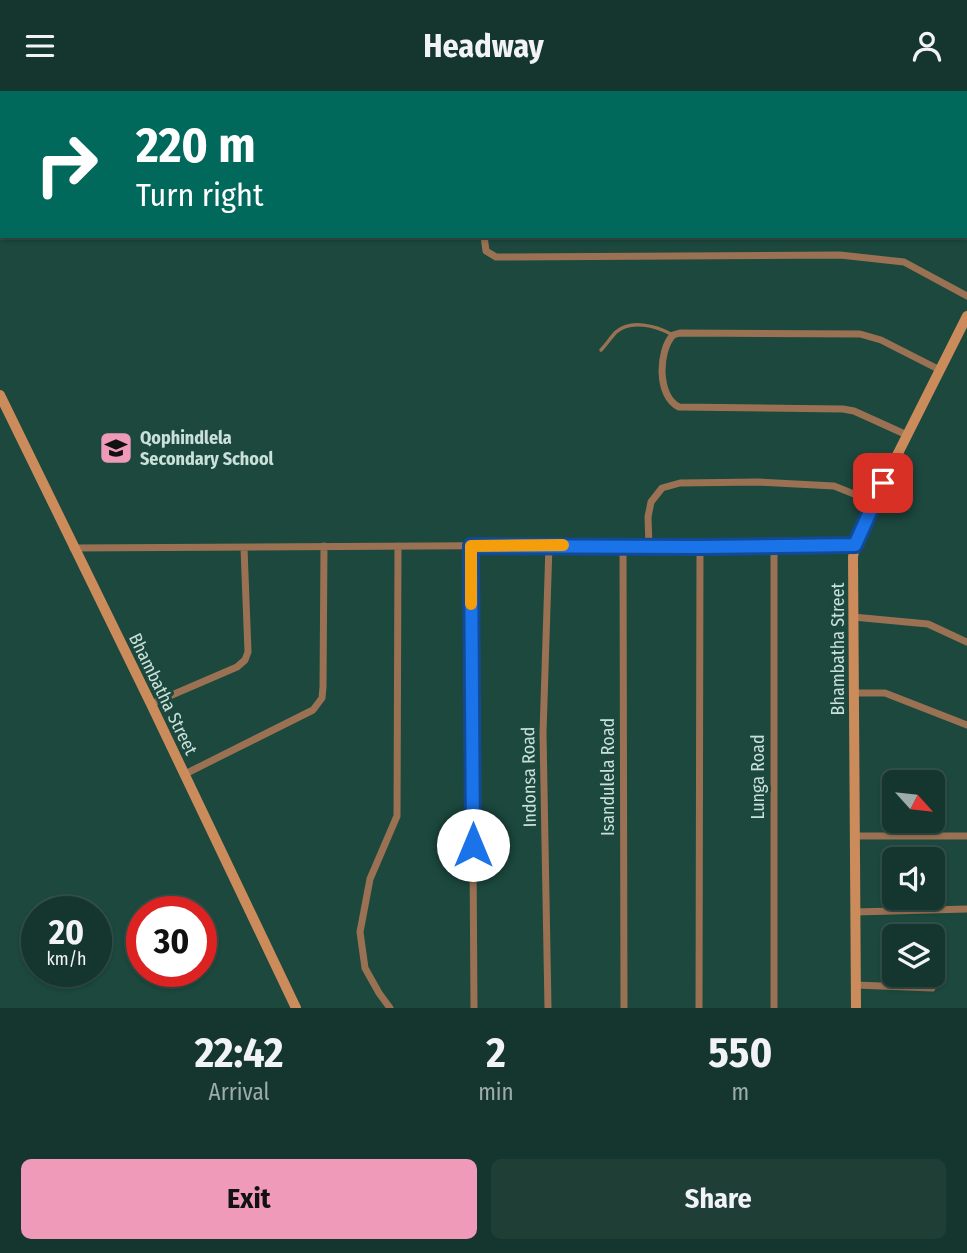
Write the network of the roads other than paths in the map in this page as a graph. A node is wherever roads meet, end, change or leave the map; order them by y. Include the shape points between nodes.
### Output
1 (484, 238) edge
2 (967, 296) edge
3 (967, 316) edge
4 (673, 335) junction
5 (601, 350) dead end
6 (940, 370) junction
7 (0, 395) edge
8 (907, 435) junction
9 (874, 502) junction
10 (549, 545) junction
11 (623, 545) junction
12 (855, 545) junction
13 (324, 546) junction
14 (398, 546) junction
15 (471, 546) junction
16 (649, 546) junction
17 (774, 546) junction
18 (700, 547) junction
19 (73, 548) junction
20 (244, 548) junction
21 (853, 617) junction
22 (967, 642) edge
23 (853, 693) junction
24 (151, 704) junction
25 (967, 725) edge
26 (185, 774) junction
27 (855, 836) junction
28 (967, 836) edge
29 (967, 909) edge
30 (855, 912) junction
31 (856, 985) junction
32 (932, 988) dead end
33 (296, 1008) edge
34 (390, 1008) edge
35 (474, 1008) edge
36 (548, 1008) edge
37 (624, 1008) edge
38 (699, 1008) edge
39 (774, 1008) edge
40 (856, 1008) edge

1 - 2 street via 486,251 496,257 882,258 904,262
3 - 6 street, Bhambatha Street
4 - 5 lane via 653,326 631,326 616,333
4 - 6 street via 860,334
4 - 8 street via 665,346 664,391 675,406 843,409
6 - 8 street, Bhambatha Street
7 - 19 street, Bhambatha Street
8 - 9 street, Bhambatha Street
9 - 12 street, Bhambatha Street
9 - 16 street via 834,486 680,483 662,488 652,502
10 - 11 street
10 - 15 street
10 - 36 street, Indonsa Road via 543,733
11 - 16 street
11 - 37 street, Isandulela Road
12 - 17 street
12 - 21 street, Bhambatha Street
13 - 14 street
13 - 20 street
13 - 26 street via 320,702 313,710
14 - 15 street
14 - 34 street via 397,816 370,879 360,933 365,968
15 - 35 street
16 - 18 street
17 - 18 street
17 - 39 street, Lunga Road
18 - 38 street
19 - 20 street
19 - 24 street, Bhambatha Street
20 - 24 street via 247,656 237,667
21 - 22 street via 928,624
21 - 23 street, Bhambatha Street
23 - 25 street via 885,693
23 - 27 street, Bhambatha Street
24 - 26 street, Bhambatha Street
26 - 33 street, Bhambatha Street
27 - 28 street
27 - 30 street, Bhambatha Street
29 - 30 street
30 - 31 street, Bhambatha Street
31 - 32 street
31 - 40 street, Bhambatha Street

